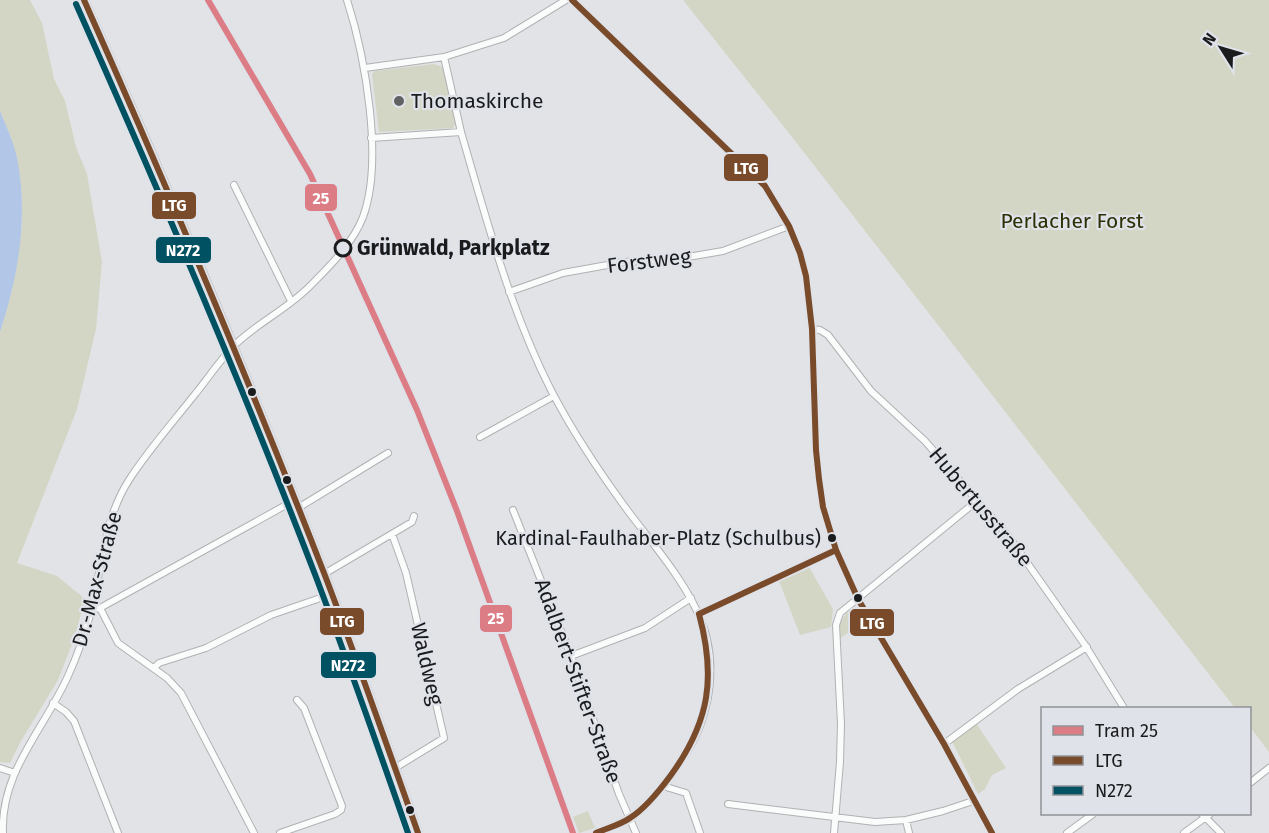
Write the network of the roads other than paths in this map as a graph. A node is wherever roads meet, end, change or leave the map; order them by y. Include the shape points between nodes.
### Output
1 (84, 0) edge
2 (347, 0) edge
3 (566, 0) edge
4 (572, 0) edge
5 (444, 57) junction
6 (365, 68) junction
7 (461, 132) junction
8 (371, 138) junction
9 (234, 185) dead end
10 (789, 226) junction
11 (509, 292) junction
12 (291, 301) junction
13 (812, 329) junction
14 (234, 346) junction
15 (554, 396) junction
16 (480, 437) dead end
17 (388, 453) dead end
18 (978, 500) junction
19 (296, 504) junction
20 (513, 510) dead end
21 (414, 516) dead end
22 (392, 534) junction
23 (836, 550) junction
24 (324, 574) junction
25 (332, 594) junction
26 (690, 598) junction
27 (858, 599) junction
28 (100, 608) junction
29 (92, 609) junction
30 (699, 614) junction
31 (1087, 647) junction
32 (571, 656) junction
33 (153, 668) junction
34 (297, 700) dead end
35 (53, 703) junction
36 (1123, 707) edge
37 (944, 744) junction
38 (0, 768) edge
39 (395, 768) junction
40 (1269, 768) edge
41 (15, 773) junction
42 (1251, 782) edge
43 (663, 786) junction
44 (973, 801) junction
45 (728, 804) dead end
46 (1090, 815) edge
47 (1206, 815) edge
48 (628, 818) junction
49 (836, 818) junction
50 (906, 820) junction
51 (3, 833) edge
52 (118, 833) edge
53 (254, 833) edge
54 (280, 833) edge
55 (418, 833) edge
56 (596, 833) edge
57 (636, 833) edge
58 (700, 833) edge
59 (834, 833) edge
60 (909, 833) edge
61 (992, 833) edge
62 (1067, 833) edge
63 (1184, 833) edge
64 (1221, 833) edge

1 - 14 main road
2 - 6 street, Dr.-Max-Straße
3 - 5 street via 504,38
4 - 10 street via 765,186
5 - 6 street
5 - 7 street
6 - 8 street, Dr.-Max-Straße
7 - 8 street
7 - 11 street
8 - 12 street, Dr.-Max-Straße via 368,198 360,224 325,270
9 - 12 street
10 - 11 street, Forstweg via 723,251 563,273
10 - 13 street via 806,276
11 - 15 street via 532,354
12 - 14 street, Dr.-Max-Straße
13 - 18 street, Hubertusstraße via 828,335 872,391 925,441
13 - 23 street via 818,470 823,507
14 - 19 main road
14 - 29 street, Dr.-Max-Straße via 127,483 107,533
15 - 16 street
15 - 26 street via 588,454
17 - 19 street
18 - 27 street
18 - 31 street, Hubertusstraße via 1051,593
19 - 24 main road
19 - 28 street
20 - 32 street, Adalbert-Stifter-Straße
21 - 22 street via 412,522
22 - 24 street
22 - 39 street, Waldweg via 406,573 444,738
23 - 27 street
23 - 30 street
24 - 25 main road
25 - 33 street via 271,615 206,648
25 - 39 main road
26 - 30 street
26 - 32 street via 645,628
27 - 37 street
27 - 49 street via 844,608 836,625 841,724
28 - 29 street
28 - 33 street via 118,644
29 - 35 street, Dr.-Max-Straße via 68,678
30 - 43 street via 710,667 706,708 691,746
31 - 36 street, Hubertusstraße
31 - 37 street via 1018,689
32 - 48 street, Adalbert-Stifter-Straße
33 - 53 street via 176,687 188,704
34 - 54 street via 304,708 342,806 335,814
35 - 41 street, Dr.-Max-Straße
35 - 52 street via 74,721
37 - 44 street
38 - 41 street
39 - 55 main road
40 - 42 street
41 - 51 street, Dr.-Max-Straße via 5,807
43 - 48 street
43 - 58 street via 686,793
44 - 50 street
44 - 61 street
45 - 49 street
46 - 62 street
47 - 63 street
47 - 64 street
48 - 56 street
48 - 57 street, Adalbert-Stifter-Straße
49 - 50 street
49 - 59 street
50 - 60 street

